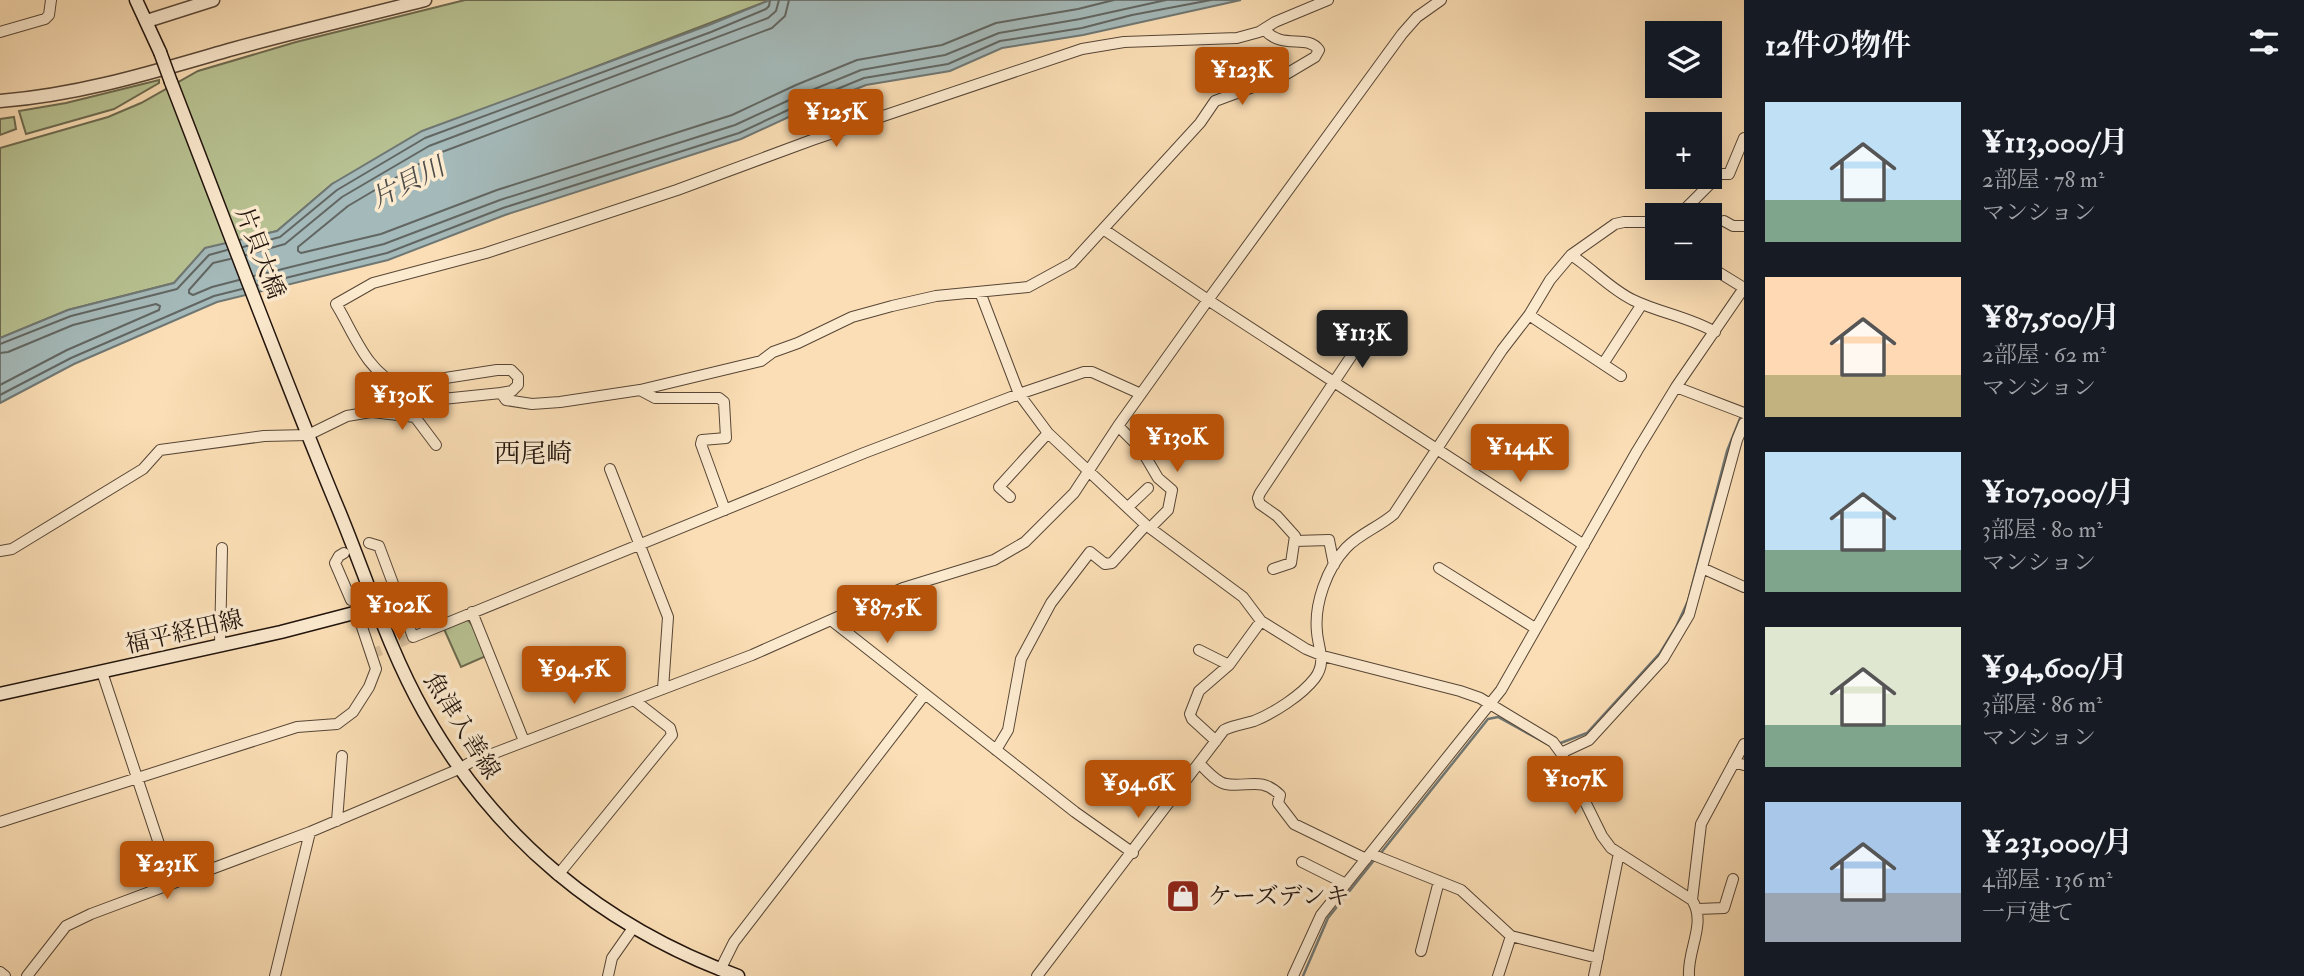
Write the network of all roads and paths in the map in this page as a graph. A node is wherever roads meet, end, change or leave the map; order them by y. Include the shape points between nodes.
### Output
1 (51, 0) edge
2 (136, 0) edge
3 (213, 0) edge
4 (425, 0) edge
5 (1328, 0) edge
6 (1441, 0) edge
7 (383, 5) edge
8 (147, 21) junction
9 (1264, 29) junction
10 (0, 32) edge
11 (0, 102) edge
12 (1744, 138) edge
13 (1691, 203) edge
14 (1724, 221) dead end
15 (1645, 222) edge
16 (1744, 226) edge
17 (1103, 229) junction
18 (1572, 255) junction
19 (1722, 274) edge
20 (1744, 288) edge
21 (980, 292) junction
22 (1208, 300) junction
23 (1642, 304) junction
24 (1529, 315) junction
25 (1715, 332) junction
26 (1362, 341) dead end
27 (1603, 364) junction
28 (1622, 376) dead end
29 (1335, 384) junction
30 (1676, 387) junction
31 (640, 390) junction
32 (501, 393) junction
33 (1019, 394) junction
34 (1141, 394) junction
35 (371, 412) junction
36 (1744, 413) edge
37 (1744, 423) edge
38 (1118, 426) junction
39 (305, 429) junction
40 (1048, 433) junction
41 (436, 445) dead end
42 (1439, 449) junction
43 (610, 470) dead end
44 (1089, 471) junction
45 (1148, 488) dead end
46 (1010, 497) dead end
47 (1128, 507) junction
48 (725, 510) junction
49 (1148, 527) junction
50 (1295, 541) junction
51 (369, 543) dead end
52 (640, 544) junction
53 (1584, 545) junction
54 (222, 548) dead end
55 (0, 551) edge
56 (344, 553) dead end
57 (1334, 565) junction
58 (1439, 568) dead end
59 (1702, 568) junction
60 (1273, 569) dead end
61 (1744, 587) edge
62 (351, 600) dead end
63 (377, 607) junction
64 (472, 612) junction
65 (831, 620) junction
66 (1261, 621) junction
67 (362, 626) dead end
68 (1535, 628) junction
69 (220, 644) junction
70 (1199, 650) dead end
71 (1323, 656) junction
72 (1229, 665) junction
73 (102, 672) junction
74 (663, 689) junction
75 (0, 694) edge
76 (925, 694) junction
77 (634, 700) junction
78 (1490, 704) junction
79 (524, 741) junction
80 (1216, 741) junction
81 (1744, 744) edge
82 (996, 750) junction
83 (1561, 753) junction
84 (342, 756) dead end
85 (1199, 764) junction
86 (1739, 764) edge
87 (458, 769) junction
88 (137, 777) junction
89 (1099, 778) dead end
90 (1167, 805) junction
91 (337, 821) junction
92 (0, 822) edge
93 (310, 832) junction
94 (1133, 853) junction
95 (1619, 853) junction
96 (1368, 857) junction
97 (1302, 862) dead end
98 (558, 875) junction
99 (1733, 879) dead end
100 (1439, 881) junction
101 (172, 883) junction
102 (1346, 884) junction
103 (1695, 904) junction
104 (633, 928) junction
105 (1511, 936) junction
106 (1422, 951) dead end
107 (1598, 958) junction
108 (720, 970) junction
109 (0, 972) edge
110 (5, 976) edge
111 (27, 976) edge
112 (275, 976) edge
113 (608, 976) edge
114 (738, 976) edge
115 (1037, 976) edge
116 (1293, 976) edge
117 (1498, 976) edge
118 (1594, 976) edge
119 (1689, 976) edge

1 - 10 street via 50,15 45,19
2 - 8 main road
3 - 8 main road
4 - 7 main road
5 - 9 street
6 - 22 street via 1402,34
7 - 11 main road via 120,82
8 - 39 main road, 片貝大橋, bridge
9 - 17 street via 1271,38 1311,43 1319,50 1283,76 1215,102
9 - 32 street via 1237,38 1082,49 562,228 373,283 336,304 375,368 389,381 400,385 511,370 518,385
12 - 13 street via 1729,174 1720,174
14 - 16 street
15 - 18 street via 1615,224
17 - 21 street via 1072,263 1028,287
17 - 22 street
18 - 23 street via 1613,288
18 - 24 street
19 - 20 street
20 - 25 street
21 - 31 street via 936,296 852,317 761,361
21 - 33 street
22 - 29 street
22 - 34 street
23 - 25 street
23 - 27 street
24 - 27 street
24 - 42 street
25 - 30 street
26 - 29 street
27 - 28 street
29 - 42 street
29 - 50 street via 1258,498 1265,510 1288,526
30 - 36 street
30 - 53 street
31 - 32 street via 532,404 506,400
31 - 48 street via 655,398 719,398 724,402 726,438 702,440 701,444
32 - 35 street via 394,404
33 - 34 street via 1084,372
33 - 40 street
33 - 48 street
34 - 38 street
35 - 39 street
35 - 41 street via 415,417
37 - 59 street
38 - 44 street
38 - 49 street via 1172,490 1168,510
39 - 55 street via 160,450 143,469 12,549
39 - 63 main road, 魚津入善線
40 - 44 street
40 - 46 street via 999,487
42 - 53 street
42 - 57 street via 1394,514 1346,547
43 - 52 street
44 - 47 street
44 - 65 street via 1074,493 1025,542 994,561 904,588
45 - 47 street
47 - 49 street
48 - 52 street
49 - 66 street via 1243,597
49 - 82 street via 1112,563 1105,564 1090,552 1051,603 1021,659 1008,730
50 - 57 street via 1329,540
50 - 60 street via 1291,563
51 - 64 street via 379,546 413,637
52 - 64 street
52 - 74 street via 667,617
53 - 68 street
54 - 69 street
56 - 62 street via 335,563
57 - 71 street via 1316,618
58 - 68 street
59 - 61 street
59 - 83 street via 1689,615 1663,659 1589,740
63 - 69 main road, 福平経田線
63 - 87 main road, 魚津入善線 via 423,711
64 - 79 street
65 - 74 street
65 - 76 street
66 - 71 street
66 - 72 street
67 - 88 street via 376,669 353,712 337,724 298,727
68 - 78 street
69 - 73 main road, 福平経田線
70 - 72 street
71 - 78 street via 1460,691
71 - 80 street via 1316,677 1284,706 1224,730
72 - 80 street via 1199,691 1190,714
73 - 75 main road, 福平経田線
73 - 88 street
74 - 77 street
76 - 82 street
76 - 108 street via 734,942
77 - 79 street
77 - 98 street via 670,727 672,735
78 - 83 street via 1553,741
78 - 96 street
79 - 87 street
80 - 85 street
81 - 86 street
82 - 94 street
83 - 95 street via 1602,836
84 - 91 street
85 - 90 street
85 - 96 street via 1227,784 1259,783 1271,788 1294,824
86 - 103 street via 1701,824
87 - 91 street
87 - 98 main road, 魚津入善線 via 514,835
88 - 92 street
88 - 101 street
89 - 90 street via 1122,775
90 - 94 street
91 - 93 street
93 - 101 street
93 - 112 street
94 - 115 street
95 - 103 street
95 - 107 street
96 - 100 street
96 - 102 street
97 - 102 street
98 - 104 main road, 魚津入善線
99 - 103 street via 1724,908
100 - 105 street via 1461,890
100 - 106 street
101 - 111 street via 66,926
102 - 116 street via 1321,915
103 - 119 street via 1699,919
104 - 108 main road, 魚津入善線
104 - 113 street via 612,958
105 - 107 street
105 - 117 street
107 - 118 street
108 - 114 main road, 魚津入善線
109 - 110 street

